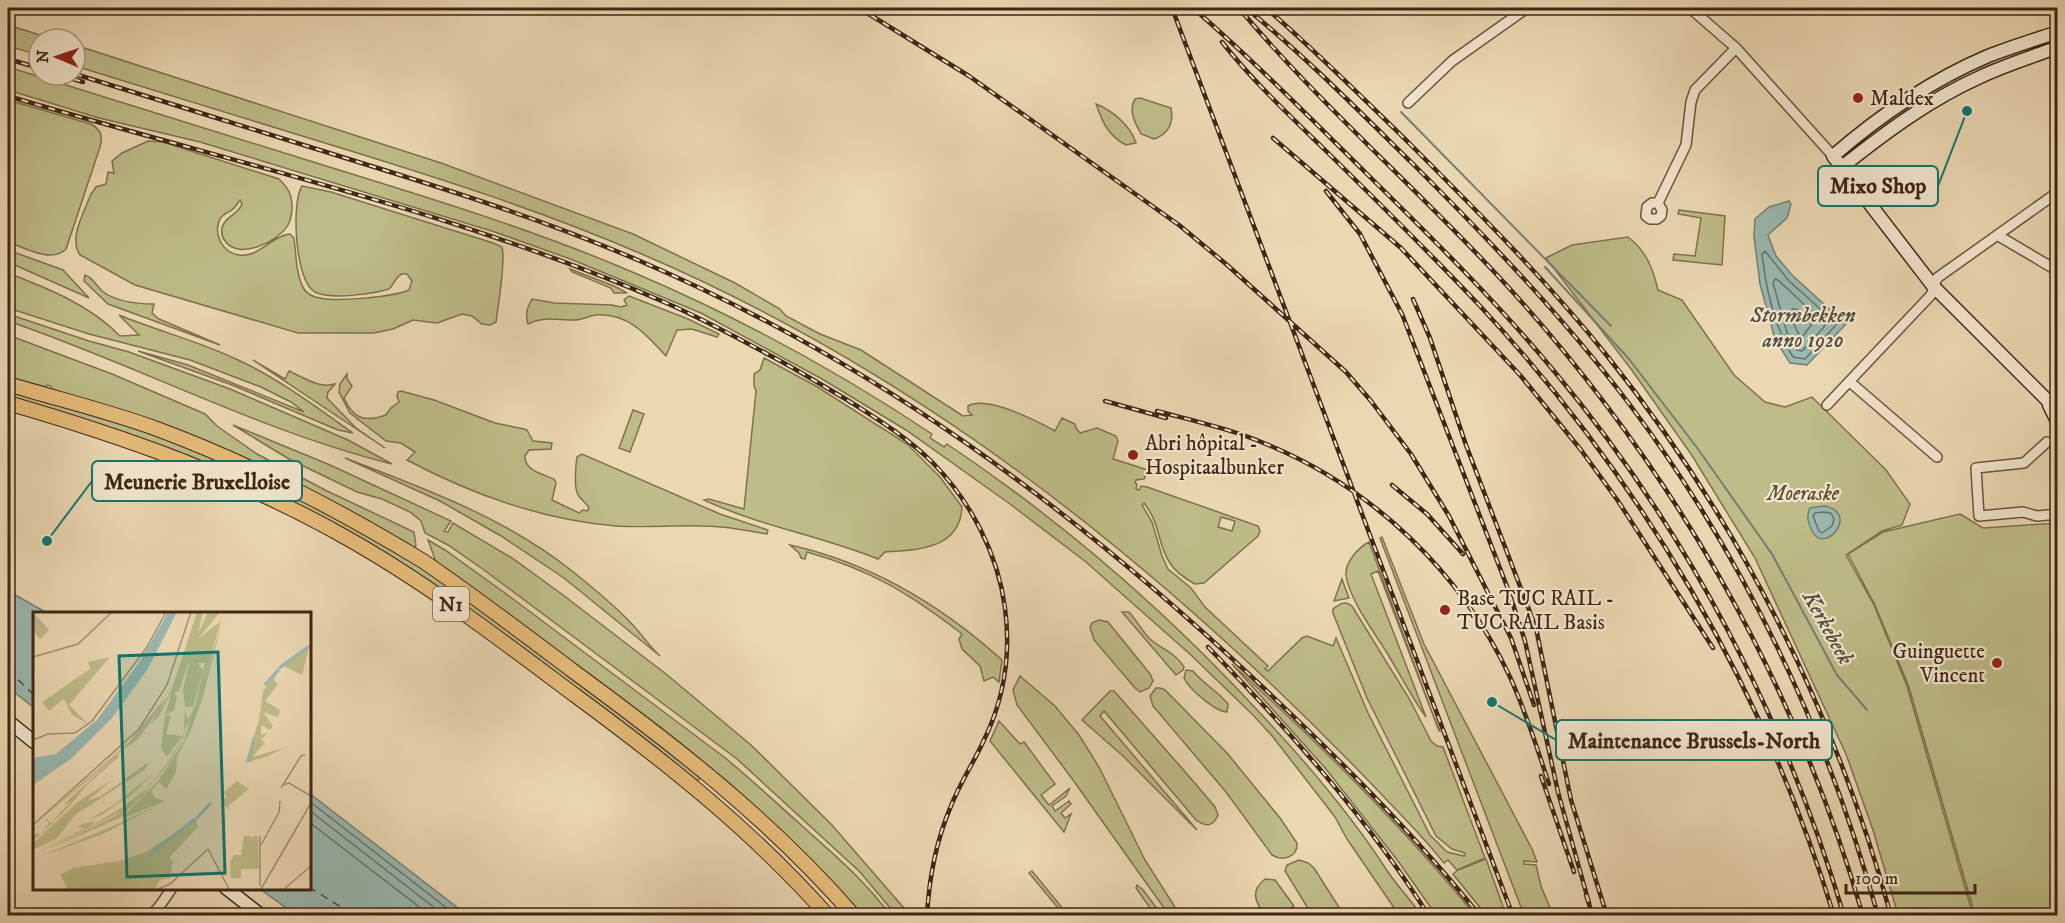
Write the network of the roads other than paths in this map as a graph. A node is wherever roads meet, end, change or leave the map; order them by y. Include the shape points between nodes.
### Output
1 (1527, 8) edge
2 (1690, 8) edge
3 (2058, 32) edge
4 (2058, 47) edge
5 (1736, 48) junction
6 (1408, 103) dead end
7 (1833, 156) junction
8 (1842, 167) junction
9 (2058, 192) edge
10 (1658, 203) dead end
11 (1997, 236) junction
12 (2058, 271) edge
13 (1934, 286) junction
14 (1850, 382) junction
15 (8, 384) edge
16 (2048, 401) junction
17 (8, 403) edge
18 (1827, 405) dead end
19 (2058, 411) edge
20 (2058, 423) edge
21 (2048, 442) dead end
22 (1937, 457) dead end
23 (2058, 514) edge
24 (8, 721) edge
25 (33, 741) edge
26 (171, 890) edge
27 (229, 890) edge
28 (150, 915) edge
29 (262, 915) edge
30 (828, 915) edge
31 (854, 915) edge

1 - 6 street via 1452,61
2 - 5 street
3 - 7 main road via 1948,76 1896,108
4 - 8 main road via 1982,76 1939,98 1890,129
5 - 7 street
5 - 10 street via 1695,90 1686,146
7 - 8 main road
8 - 13 main road
9 - 11 street
11 - 12 street
11 - 13 street via 1937,278
13 - 14 street
13 - 16 main road
14 - 18 street
14 - 22 street
15 - 31 main road, N1 via 126,418 219,454 377,533 423,561 697,765 797,854
16 - 19 main road
16 - 20 main road
17 - 30 main road, N1 via 111,434 212,472 314,520 404,572 681,775 762,846
21 - 23 street via 2024,463 1976,468 1979,516
24 - 25 main road
26 - 28 street
27 - 29 main road

